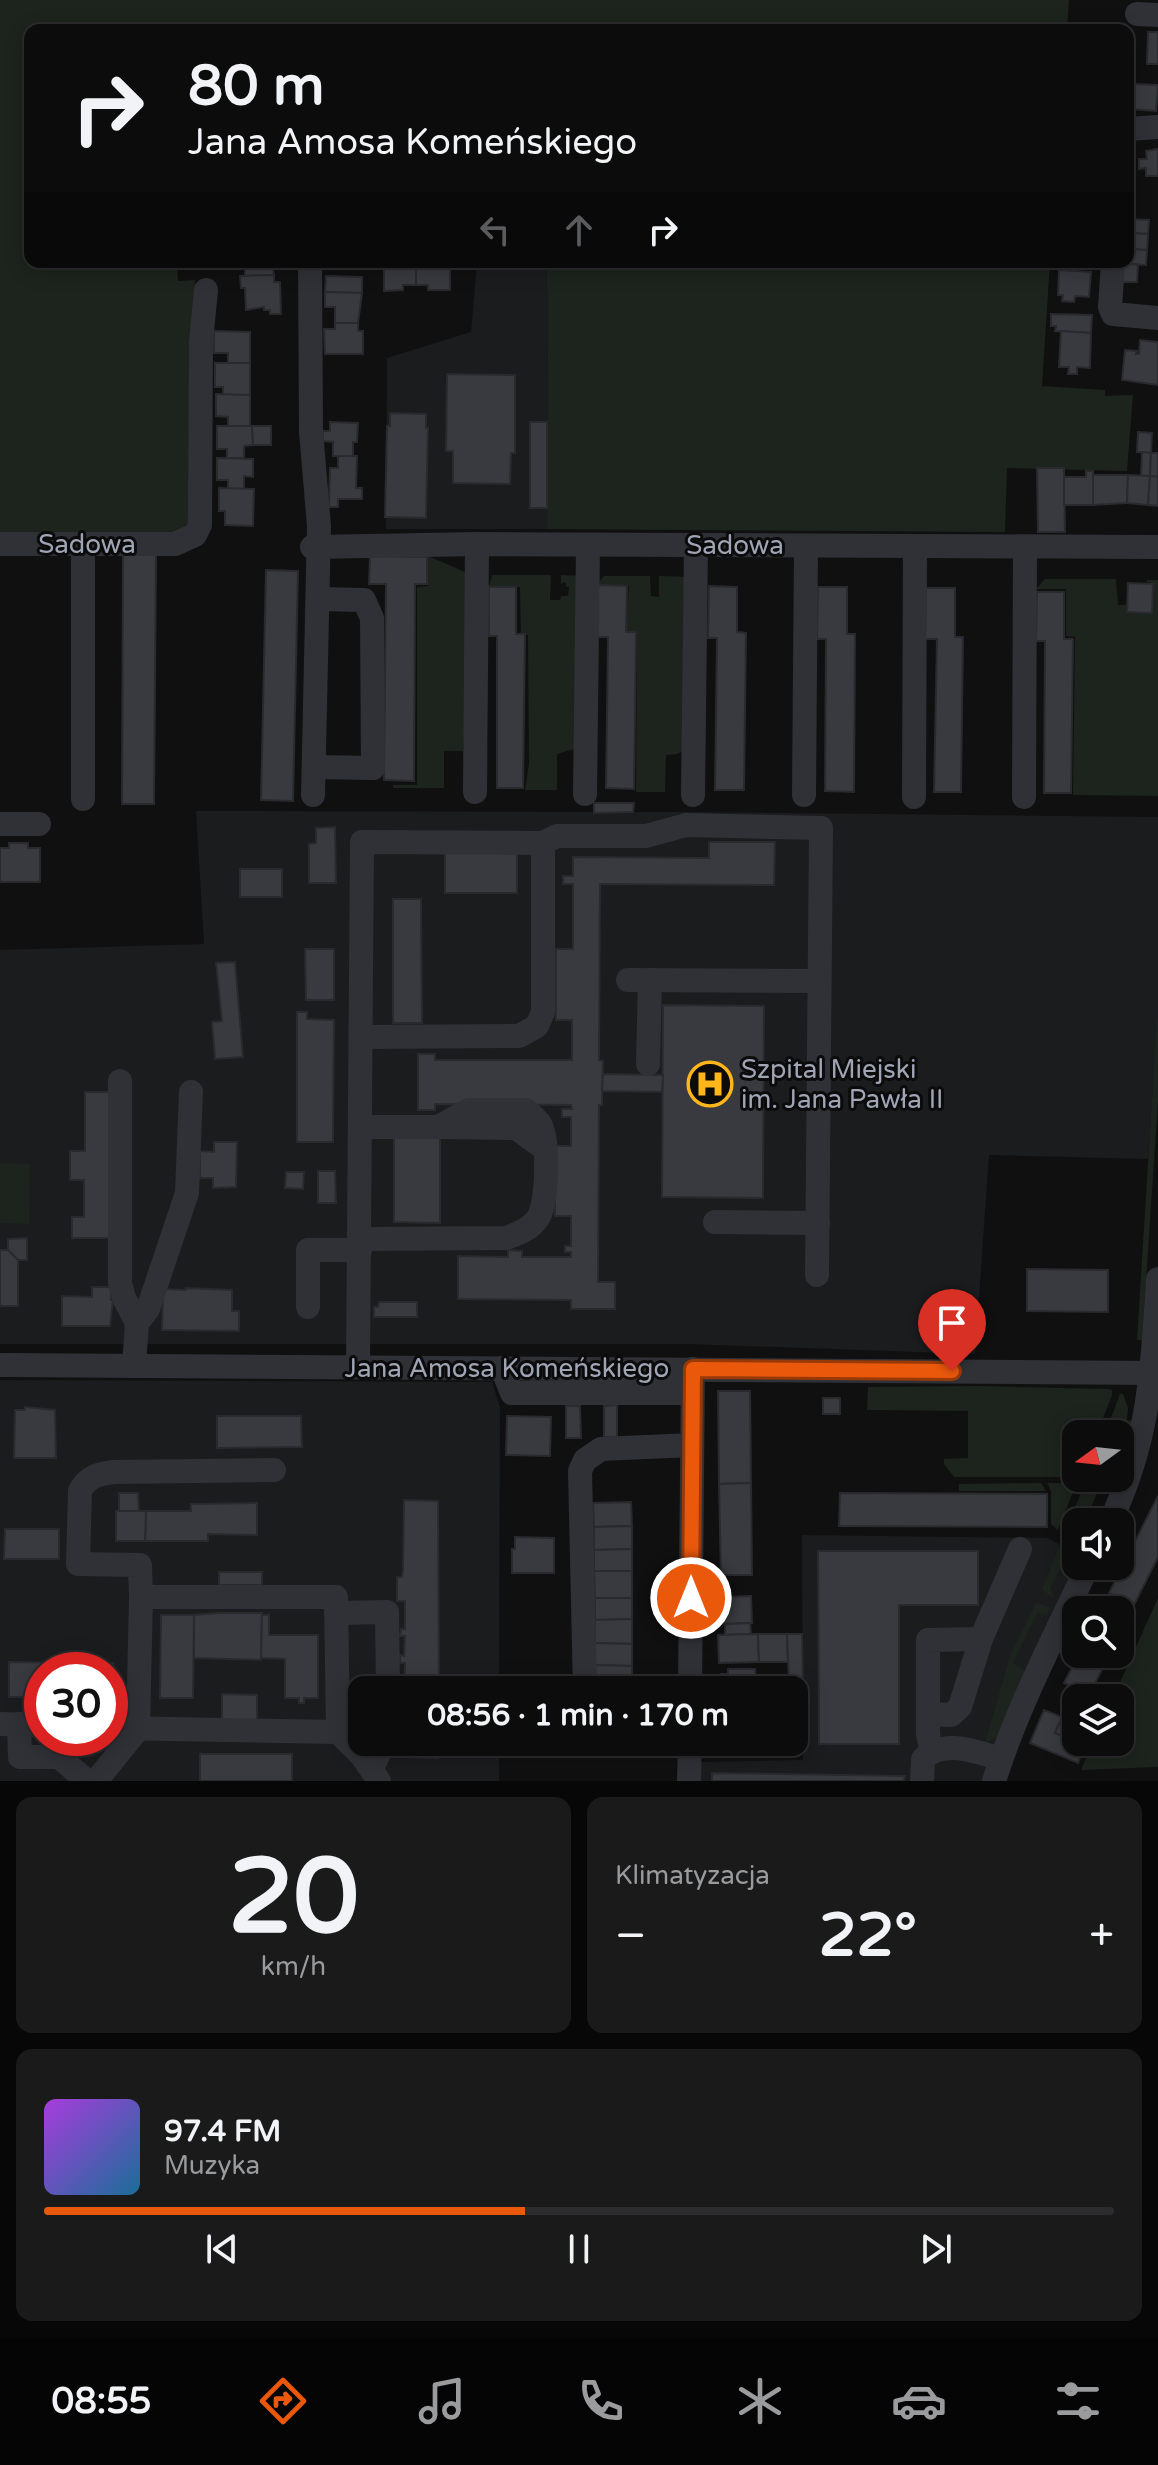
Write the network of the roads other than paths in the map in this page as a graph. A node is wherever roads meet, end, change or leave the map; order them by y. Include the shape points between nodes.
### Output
1 (1158, 127) edge
2 (1134, 129) edge
3 (310, 268) edge
4 (1113, 268) edge
5 (206, 290) dead end
6 (1158, 318) edge
7 (0, 544) edge
8 (477, 544) junction
9 (588, 545) junction
10 (696, 545) junction
11 (83, 546) junction
12 (315, 546) junction
13 (806, 546) junction
14 (915, 546) junction
15 (1025, 547) junction
16 (1158, 547) edge
17 (319, 599) junction
18 (314, 767) junction
19 (475, 792) dead end
20 (585, 794) dead end
21 (313, 795) dead end
22 (693, 795) dead end
23 (804, 795) dead end
24 (914, 797) dead end
25 (1024, 797) dead end
26 (83, 799) dead end
27 (0, 824) edge
28 (39, 824) dead end
29 (543, 843) junction
30 (818, 981) junction
31 (362, 1037) junction
32 (648, 1064) dead end
33 (120, 1081) dead end
34 (191, 1092) dead end
35 (361, 1127) junction
36 (715, 1222) dead end
37 (818, 1223) junction
38 (361, 1245) junction
39 (817, 1275) dead end
40 (1158, 1279) edge
41 (308, 1307) dead end
42 (137, 1323) junction
43 (0, 1365) edge
44 (134, 1366) junction
45 (358, 1367) junction
46 (1155, 1373) edge
47 (692, 1381) junction
48 (692, 1445) junction
49 (274, 1470) dead end
50 (1116, 1508) edge
51 (1020, 1549) dead end
52 (1081, 1580) edge
53 (141, 1597) junction
54 (336, 1613) junction
55 (981, 1639) junction
56 (388, 1676) edge
57 (585, 1676) edge
58 (690, 1676) edge
59 (928, 1714) junction
60 (20, 1724) edge
61 (128, 1729) edge
62 (138, 1729) junction
63 (338, 1732) junction
64 (937, 1749) junction
65 (690, 1756) edge
66 (997, 1770) edge
67 (376, 1775) edge
68 (87, 1781) edge
69 (96, 1781) edge
70 (689, 1781) edge
71 (922, 1781) edge

1 - 2 street
3 - 12 street via 311,431 319,526
4 - 6 street via 1113,314
5 - 11 street, Sadowa via 200,525 195,535 175,544
7 - 11 street, Sadowa
8 - 9 street, Sadowa
8 - 12 street, Sadowa
8 - 19 street
9 - 10 street, Sadowa
9 - 20 street
10 - 13 street, Sadowa
10 - 22 street
11 - 26 street
12 - 17 street
13 - 14 street, Sadowa
13 - 23 street
14 - 15 street, Sadowa
14 - 24 street
15 - 16 street, Sadowa
15 - 25 street
17 - 18 street
17 - 18 street via 364,600 372,618 373,768
18 - 21 street
27 - 28 street
29 - 30 street via 557,836 646,836 686,825 821,828
29 - 31 street via 543,1012 537,1026 519,1036
29 - 31 street via 362,842
30 - 32 street via 639,980
30 - 37 street
31 - 35 street
33 - 42 street via 120,1283
34 - 42 street via 187,1193 148,1309
35 - 38 street
35 - 38 street via 438,1127 469,1110 526,1110 541,1124 545,1149 539,1217 523,1232 506,1238
36 - 37 street
37 - 39 street
38 - 41 street via 308,1250
38 - 45 street
40 - 46 street
42 - 44 street
43 - 44 street, Jana Amosa Komeńskiego
44 - 45 street, Jana Amosa Komeńskiego
45 - 47 street, Jana Amosa Komeńskiego via 502,1368 512,1393
46 - 47 street, Jana Amosa Komeńskiego
46 - 50 street via 1141,1440
47 - 48 street
48 - 57 street via 614,1446 585,1460 580,1471
48 - 58 street
49 - 53 street via 114,1472 85,1482 80,1491 78,1564 140,1565
51 - 55 street
52 - 66 street
53 - 54 street via 336,1597
53 - 62 street
54 - 56 street via 387,1612
54 - 63 street
55 - 59 street via 960,1707 951,1715
55 - 59 street via 928,1640
59 - 64 street via 930,1744
60 - 68 street via 20,1757 59,1757
61 - 62 street
62 - 63 street
62 - 69 street
63 - 67 street
64 - 66 street via 959,1748
64 - 71 street via 923,1759
65 - 70 street

